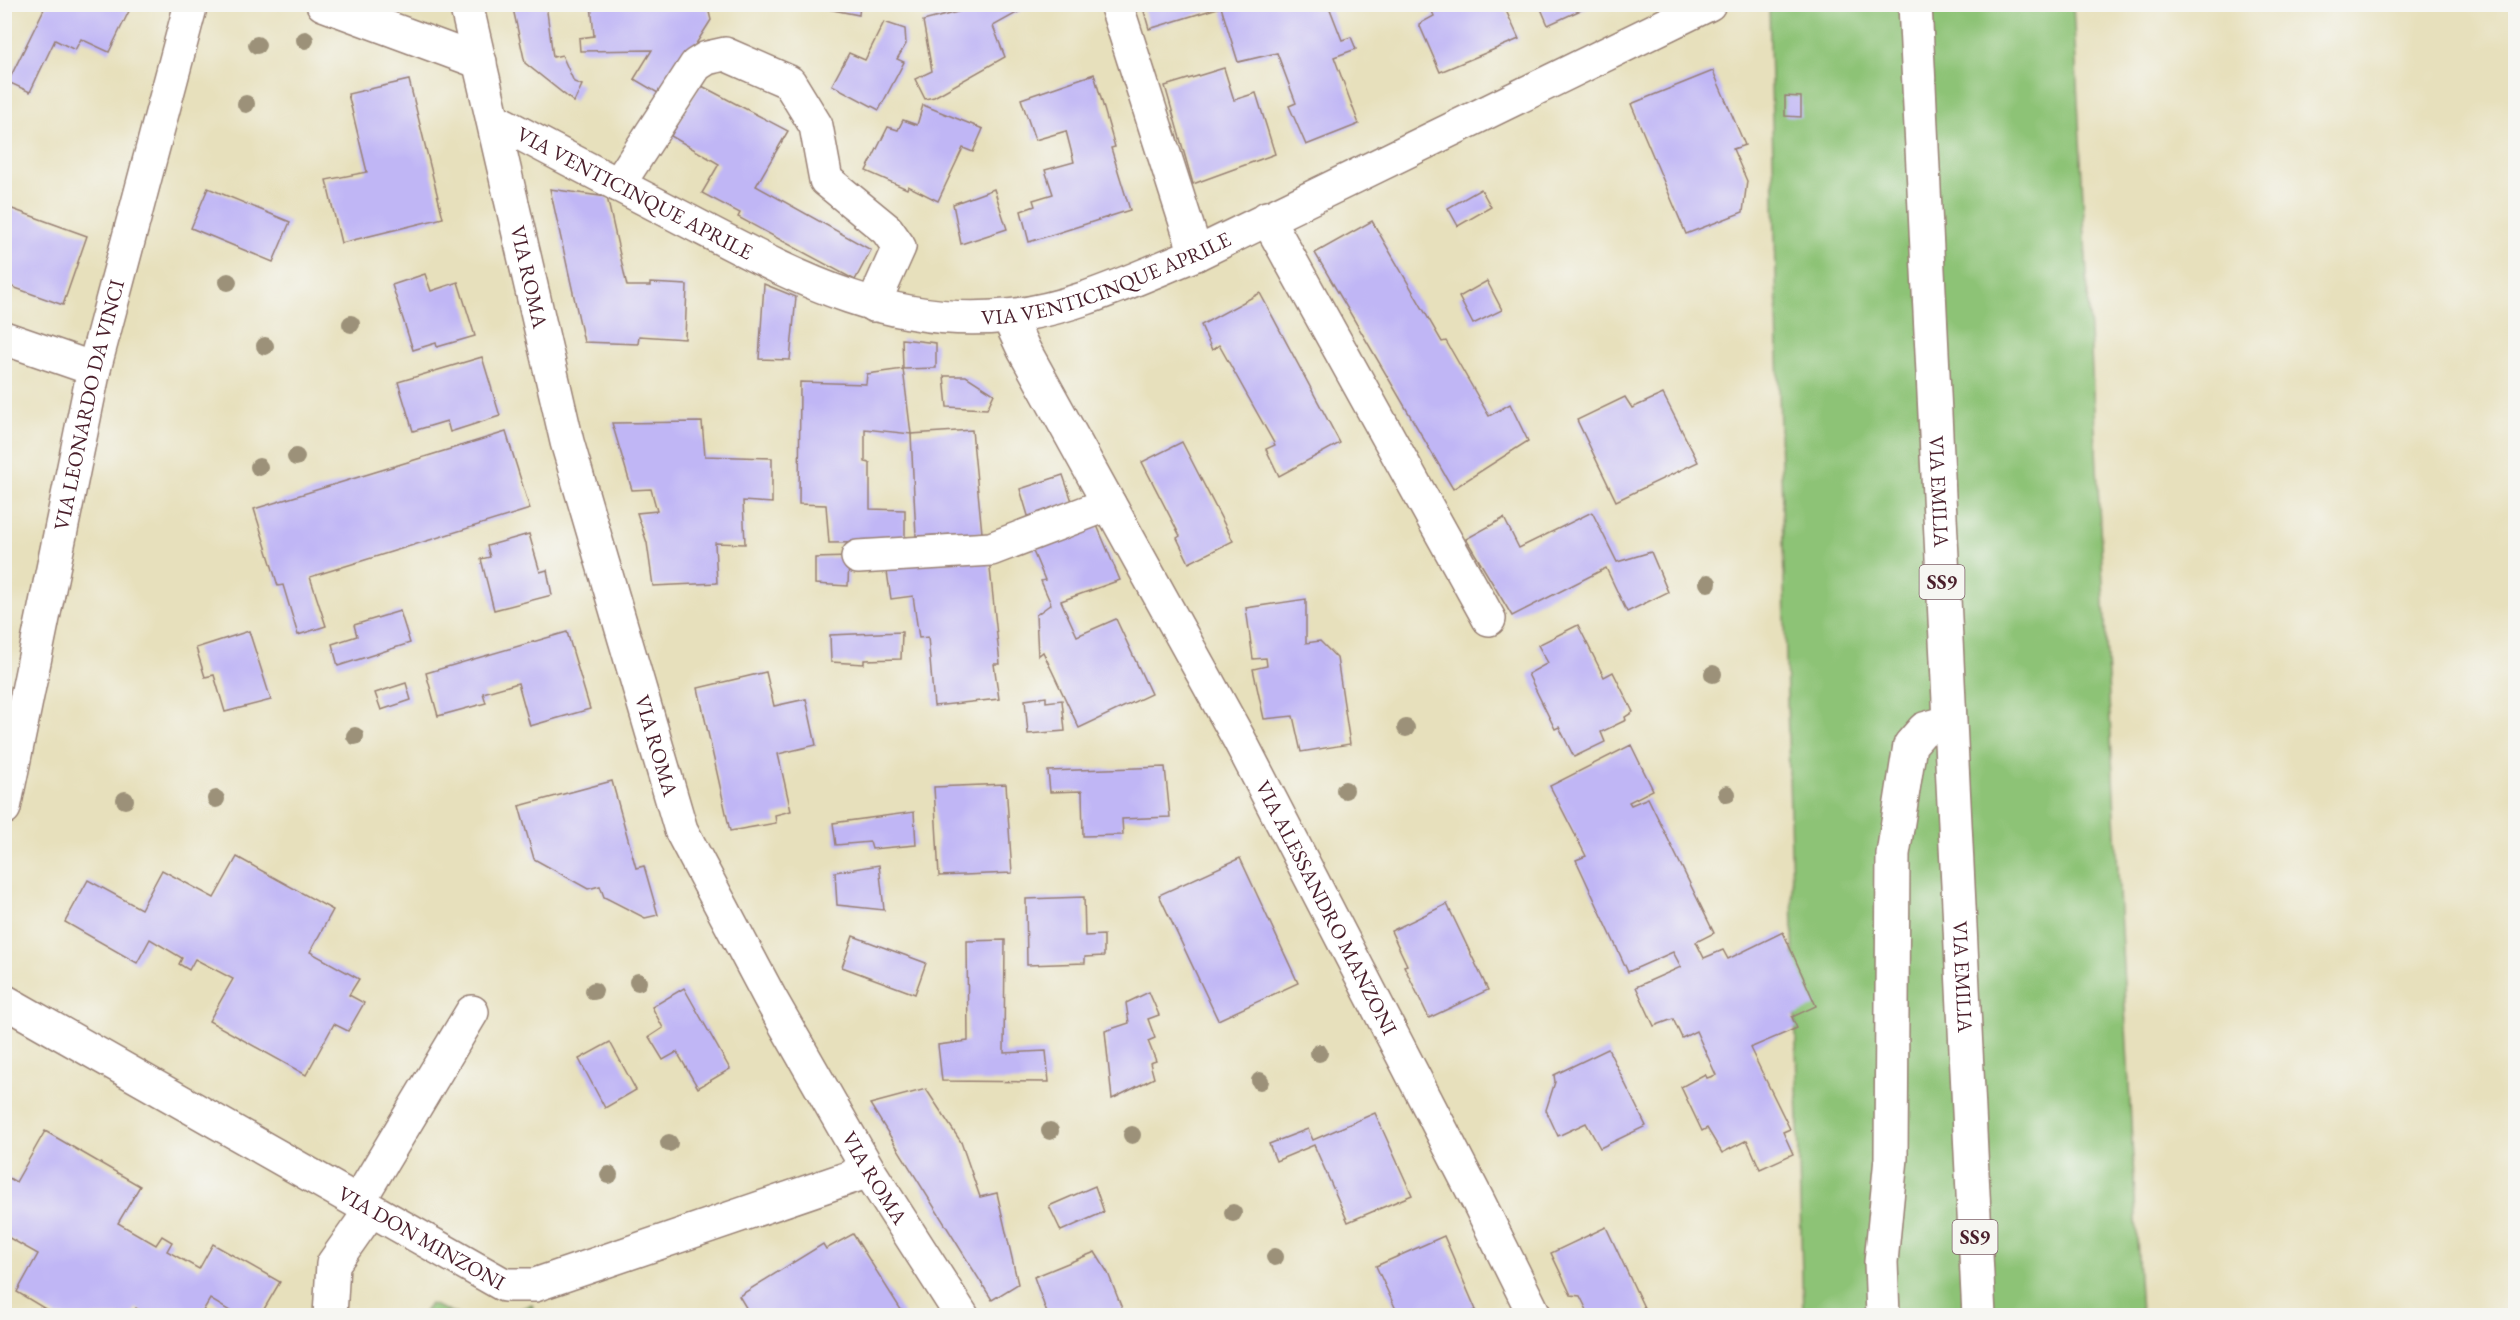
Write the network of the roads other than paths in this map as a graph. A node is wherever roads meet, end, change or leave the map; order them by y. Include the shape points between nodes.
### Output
1 (191, 4) edge
2 (323, 4) edge
3 (466, 4) edge
4 (1116, 4) edge
5 (1709, 4) edge
6 (1915, 4) edge
7 (480, 62) junction
8 (493, 119) junction
9 (618, 185) junction
10 (1267, 218) junction
11 (1196, 254) junction
12 (873, 305) junction
13 (1008, 316) junction
14 (4, 338) edge
15 (94, 369) junction
16 (1109, 504) junction
17 (858, 557) dead end
18 (1489, 619) dead end
19 (1949, 722) junction
20 (4, 808) edge
21 (4, 1001) edge
22 (472, 1012) dead end
23 (869, 1171) junction
24 (364, 1206) junction
25 (330, 1316) edge
26 (962, 1316) edge
27 (1535, 1316) edge
28 (1883, 1316) edge
29 (1979, 1316) edge

1 - 15 street, VIA LEONARDO DA VINCI
2 - 7 street
3 - 7 street, VIA ROMA
4 - 11 street
5 - 10 street, VIA VENTICINQUE APRILE
6 - 19 street, VIA EMILIA / SS9
7 - 8 street, VIA ROMA
8 - 9 street, VIA VENTICINQUE APRILE
8 - 23 street, VIA ROMA via 567,442 681,830 770,998
9 - 12 street, VIA VENTICINQUE APRILE via 784,271
9 - 12 street via 696,65 707,58 725,54 789,82 816,126 826,180 887,230 899,247
10 - 11 street, VIA VENTICINQUE APRILE
10 - 18 street
11 - 13 street, VIA VENTICINQUE APRILE via 1052,308
12 - 13 street, VIA VENTICINQUE APRILE via 923,316
13 - 16 street, VIA ALESSANDRO MANZONI
14 - 15 street
15 - 20 street, VIA LEONARDO DA VINCI
16 - 17 street via 991,549
16 - 27 street, VIA ALESSANDRO MANZONI via 1239,739
19 - 28 street via 1924,729 1910,745 1893,854 1891,1158 1881,1262
19 - 29 street, VIA EMILIA / SS9
21 - 24 street, VIA DON MINZONI
22 - 24 street
23 - 24 street, VIA DON MINZONI via 535,1285 504,1285
23 - 26 street, VIA ROMA
24 - 25 street via 333,1264

